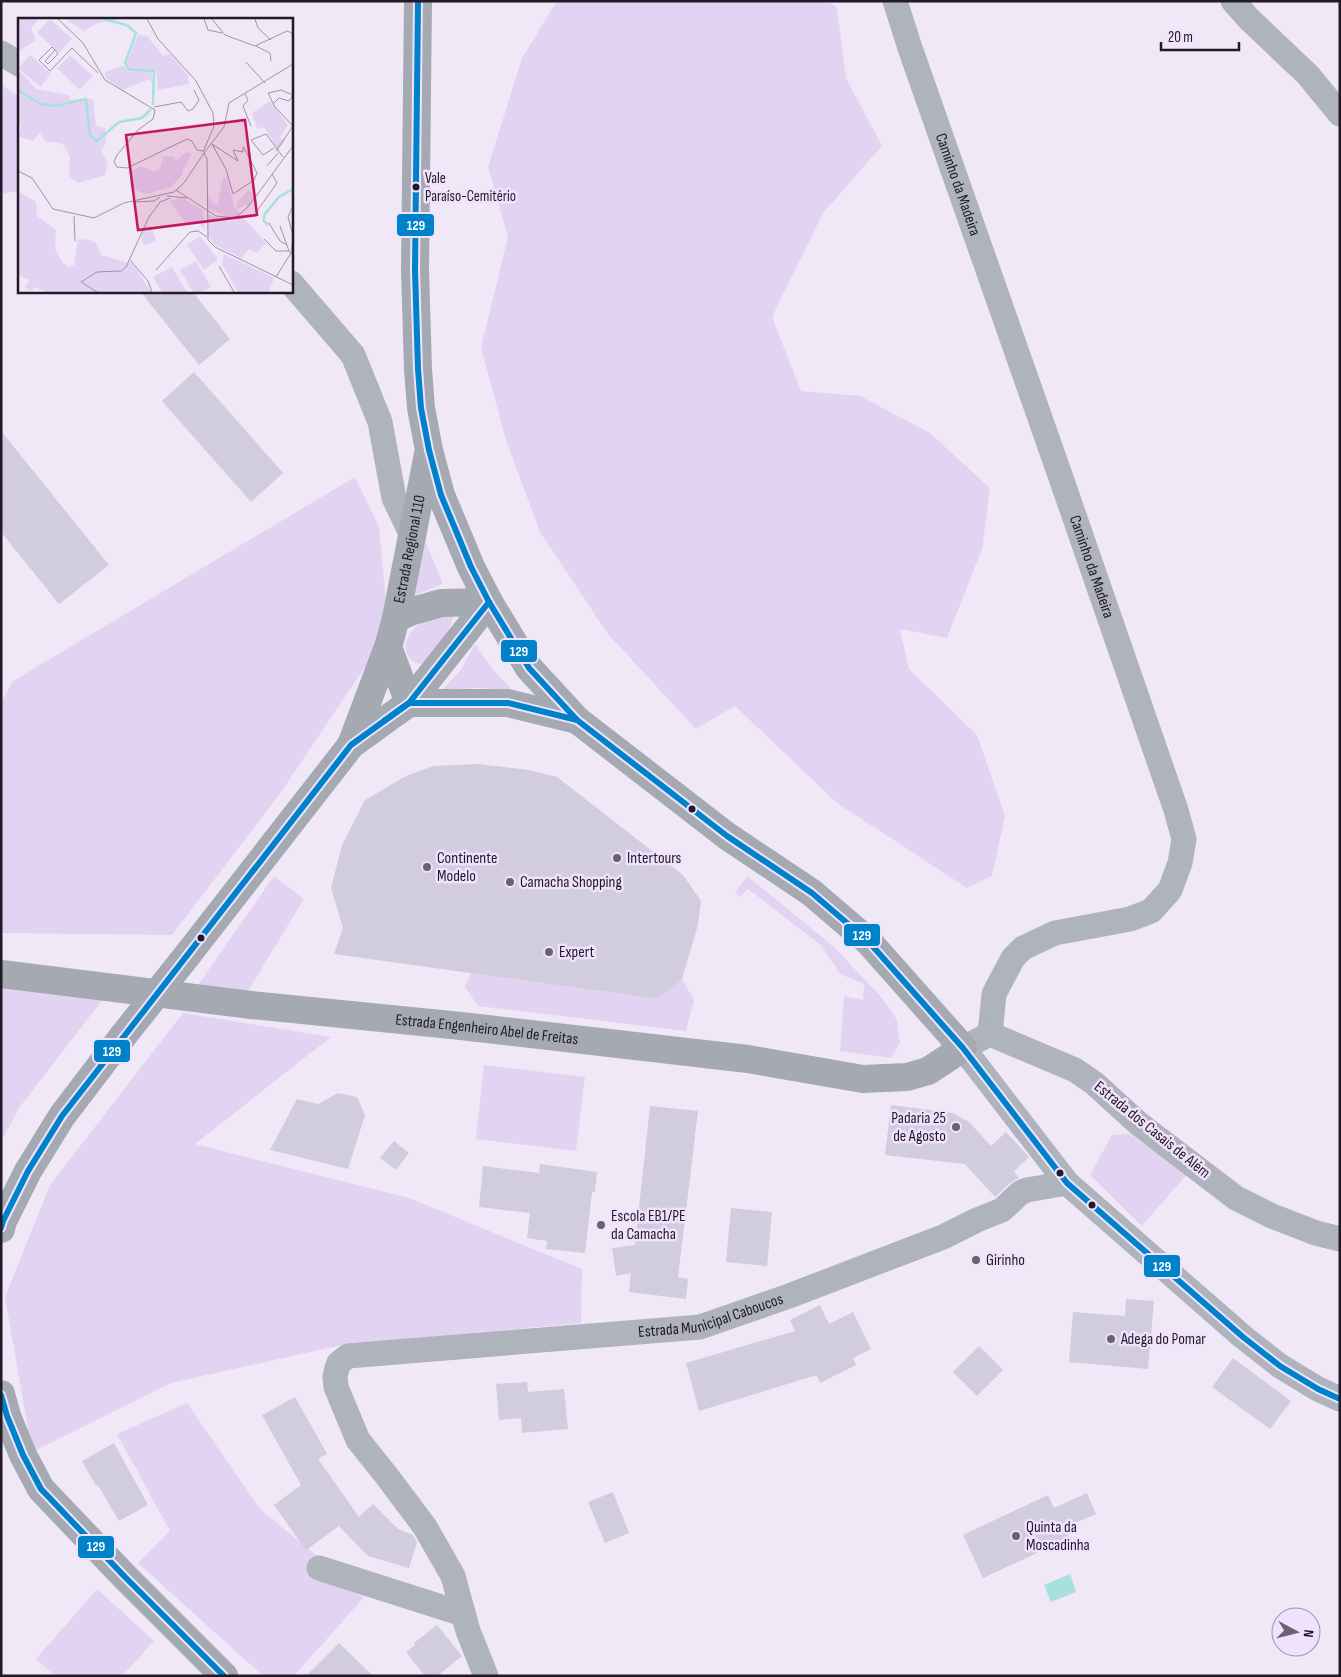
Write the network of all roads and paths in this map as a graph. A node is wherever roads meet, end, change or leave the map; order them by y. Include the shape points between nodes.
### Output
1 (418, 1) edge
2 (895, 1) edge
3 (1233, 1) edge
4 (1, 53) edge
5 (18, 63) edge
6 (1340, 114) edge
7 (292, 284) edge
8 (429, 450) junction
9 (413, 538) junction
10 (488, 602) junction
11 (396, 618) junction
12 (388, 647) junction
13 (409, 703) junction
14 (577, 720) junction
15 (351, 745) junction
16 (1, 974) edge
17 (990, 1034) junction
18 (963, 1048) junction
19 (1067, 1183) junction
20 (1, 1229) edge
21 (1340, 1239) edge
22 (1, 1394) edge
23 (1340, 1399) edge
24 (319, 1568) dead end
25 (463, 1614) junction
26 (224, 1676) edge
27 (486, 1676) edge

1 - 8 main road via 415,270 421,408
2 - 17 street, Caminho da Madeira via 1184,839 1170,890 1151,911 1130,919 1055,933 1023,948 1013,958 994,994
3 - 6 street via 1308,75
4 - 5 street
7 - 9 street via 352,355 380,422 394,498
8 - 9 main road, Estrada Regional 110
8 - 10 main road via 441,495
9 - 11 main road, Estrada Regional 110
10 - 11 main road, Estrada Regional 110 via 440,603
10 - 13 main road, Estrada Regional 110
10 - 14 main road via 529,668
11 - 12 main road, Estrada Regional 110
12 - 13 main road
12 - 15 main road, Estrada Regional 110
13 - 14 main road via 508,703
13 - 15 main road, Estrada Regional 110
14 - 18 main road via 727,836 812,893 868,941
15 - 20 main road, Estrada Regional 110, bridge via 62,1116 28,1171
16 - 18 main road, Estrada Engenheiro Abel de Freitas via 251,1005 748,1059 863,1079 907,1077 928,1071
17 - 18 street
17 - 21 street, Estrada dos Casais de Além via 1088,1078 1139,1124 1236,1198 1272,1216
18 - 19 street
19 - 23 street via 1243,1337 1280,1366
19 - 25 street, Estrada Municipal Caboucos via 1027,1190 1002,1210 943,1237 700,1327 348,1356 337,1368 336,1387 358,1440 425,1527 454,1576
22 - 26 main road via 22,1455 41,1489
24 - 25 street
25 - 27 street

